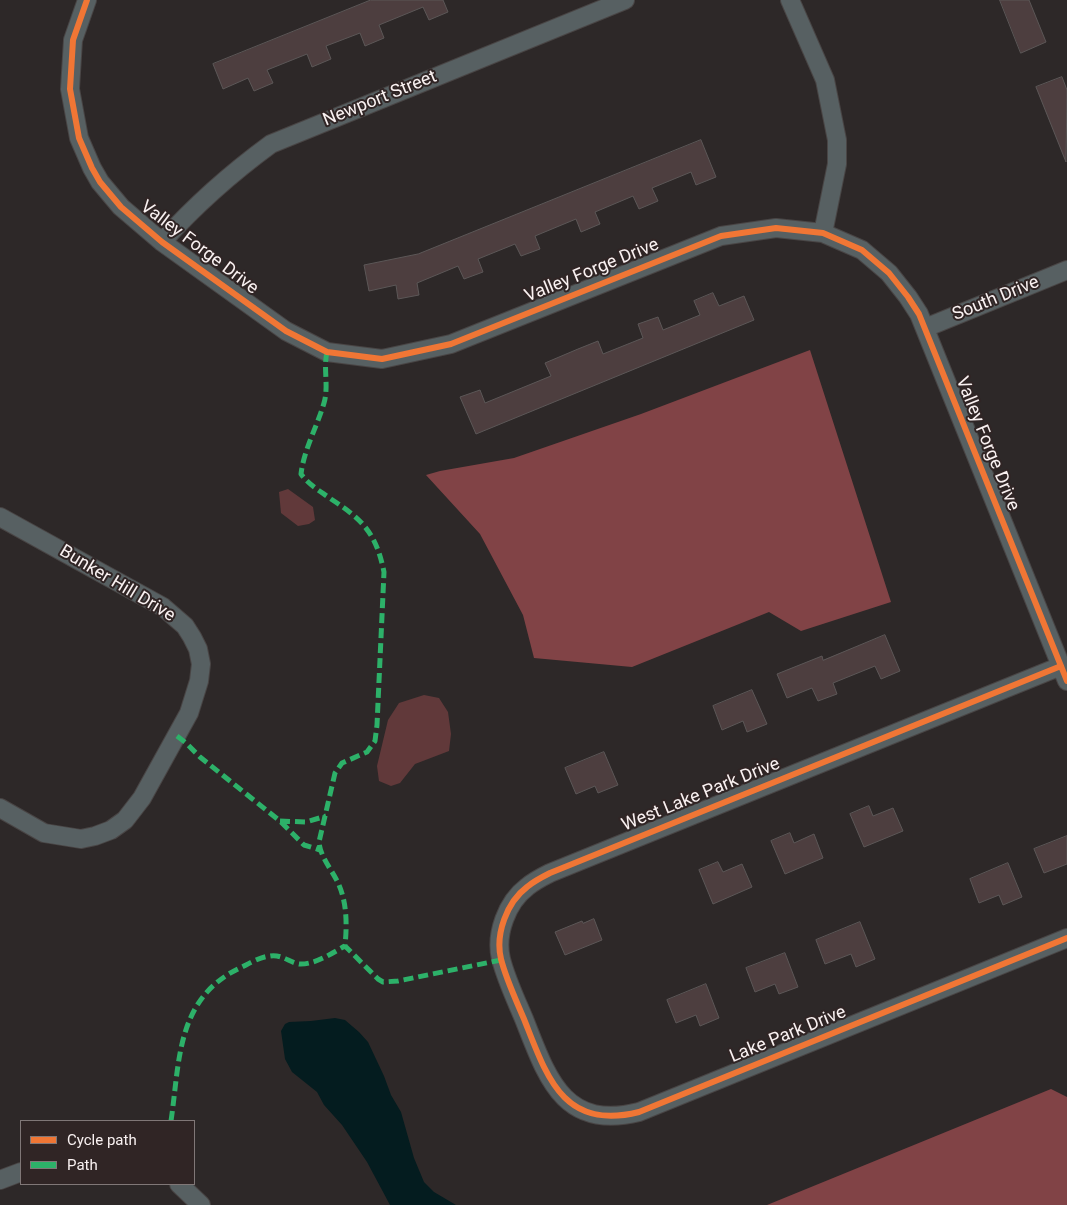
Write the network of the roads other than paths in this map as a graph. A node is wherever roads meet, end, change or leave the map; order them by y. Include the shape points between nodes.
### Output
1 (87, 0) edge
2 (625, 0) edge
3 (790, 0) edge
4 (823, 233) junction
5 (162, 242) junction
6 (1067, 270) edge
7 (925, 328) junction
8 (0, 517) edge
9 (1064, 674) edge
10 (0, 808) edge
11 (1067, 938) edge
12 (539, 1057) joint
13 (20, 1172) edge
14 (0, 1180) edge
15 (180, 1185) edge
16 (201, 1205) edge

1 - 5 street, Valley Forge Drive via 73,40 70,73 72,106 79,138 92,168 110,195
2 - 5 street, Newport Street via 271,144 186,214
3 - 4 street via 825,80 837,140 837,164
4 - 5 street, Valley Forge Drive via 776,228 721,236 451,344 382,359 327,352 286,331
4 - 7 street, Valley Forge Drive via 862,250 889,273 908,297
6 - 7 street, South Drive
7 - 9 street, Valley Forge Drive
8 - 10 street, Bunker Hill Drive via 163,607 185,626 198,649 201,664 196,695 189,713 142,798 125,820 111,830 81,839 44,833
9 - 12 street, West Lake Park Drive via 571,864 526,887 507,910 500,952
11 - 12 street, Lake Park Drive via 624,1116 594,1114 567,1100 557,1090
13 - 14 street
15 - 16 street

